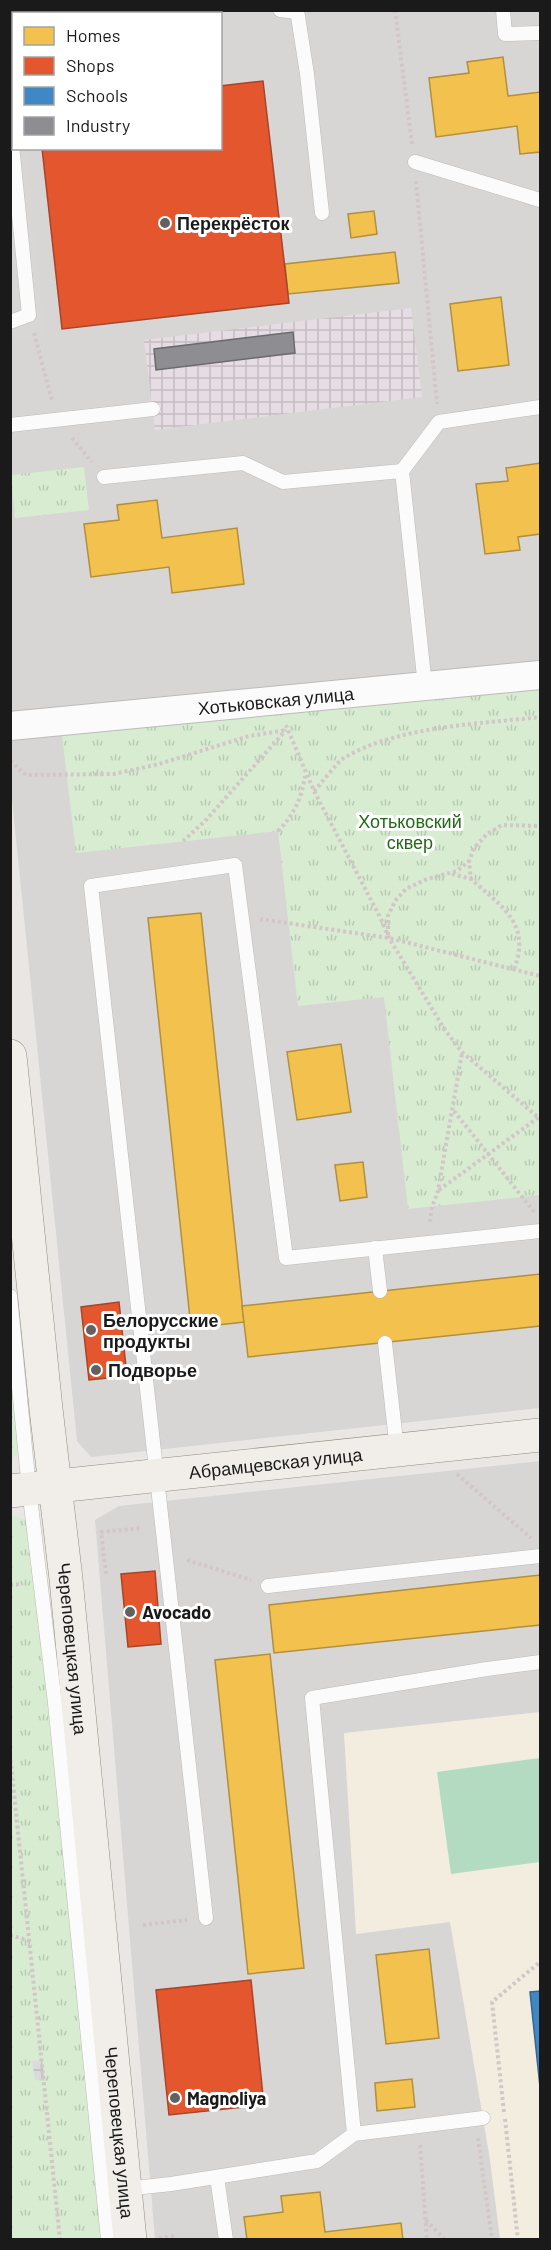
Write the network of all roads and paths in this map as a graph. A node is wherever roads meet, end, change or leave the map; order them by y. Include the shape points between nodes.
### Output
1 (280, 10) edge
2 (395, 10) edge
3 (503, 10) edge
4 (297, 11) edge
5 (540, 33) edge
6 (10, 125) edge
7 (12, 145) edge
8 (12, 150) edge
9 (415, 162) junction
10 (540, 200) edge
11 (322, 213) dead end
12 (10, 322) edge
13 (540, 407) edge
14 (153, 409) dead end
15 (439, 422) junction
16 (10, 425) edge
17 (402, 471) junction
18 (104, 477) dead end
19 (540, 675) edge
20 (425, 686) junction
21 (540, 717) edge
22 (10, 726) edge
23 (287, 730) junction
24 (10, 761) edge
25 (306, 774) junction
26 (314, 792) junction
27 (540, 826) edge
28 (278, 831) dead end
29 (183, 841) dead end
30 (469, 861) junction
31 (442, 874) junction
32 (471, 879) junction
33 (242, 917) junction
34 (388, 938) junction
35 (514, 969) junction
36 (540, 976) edge
37 (462, 1052) junction
38 (10, 1056) edge
39 (453, 1111) junction
40 (540, 1117) edge
41 (488, 1155) junction
42 (438, 1191) junction
43 (540, 1220) edge
44 (540, 1231) edge
45 (426, 1243) junction
46 (375, 1248) junction
47 (380, 1291) dead end
48 (10, 1296) edge
49 (385, 1343) dead end
50 (540, 1435) edge
51 (411, 1449) junction
52 (158, 1475) junction
53 (31, 1489) edge
54 (163, 1526) junction
55 (532, 1538) dead end
56 (166, 1553) junction
57 (540, 1556) edge
58 (106, 1574) dead end
59 (268, 1586) joint
60 (540, 1662) edge
61 (10, 1754) edge
62 (206, 1918) joint
63 (143, 1925) dead end
64 (10, 1935) edge
65 (30, 1941) junction
66 (540, 1962) edge
67 (479, 2119) joint
68 (419, 2126) junction
69 (354, 2134) junction
70 (217, 2177) junction
71 (125, 2189) junction
72 (426, 2220) junction
73 (60, 2240) edge
74 (108, 2240) edge
75 (130, 2240) edge
76 (226, 2240) edge
77 (427, 2240) edge
78 (444, 2240) edge
79 (492, 2240) edge
80 (518, 2240) edge

1 - 4 lane
2 - 9 path
3 - 5 lane via 505,34
4 - 11 lane
6 - 7 lane
8 - 12 lane via 29,315
9 - 10 lane
9 - 15 path
13 - 15 lane
14 - 16 lane
15 - 17 lane
17 - 18 lane via 283,482 243,463
17 - 20 lane
19 - 20 street, Хотьковская улица
20 - 22 street, Хотьковская улица
21 - 26 path via 419,732 370,746 342,759
23 - 24 path via 249,736 114,774 26,775
23 - 25 path
23 - 29 path
25 - 26 path
25 - 28 path via 303,794
26 - 34 path
27 - 30 path via 502,825 474,848
30 - 31 path via 457,871
30 - 32 path
31 - 32 path via 460,874
31 - 34 path via 406,889 395,901 388,916
32 - 35 path via 509,912 519,935
33 - 34 path
33 - 46 lane via 286,1258
33 - 52 lane via 235,865 91,886
34 - 35 path
34 - 37 path
35 - 36 path
37 - 39 path
37 - 40 path
38 - 53 main road, Череповецкая улица
39 - 41 path
39 - 42 path
40 - 41 path
41 - 42 path
41 - 43 path
42 - 45 path
44 - 45 lane
45 - 46 lane
46 - 47 lane
48 - 53 lane, Череповецкая улица
49 - 51 lane
50 - 51 main road, Абрамцевская улица
51 - 52 main road, Абрамцевская улица
51 - 55 path
52 - 53 main road, Абрамцевская улица
52 - 54 lane
53 - 71 main road, Череповецкая улица via 66,1579
53 - 74 lane, Череповецкая улица
54 - 56 lane
54 - 58 path via 101,1532
56 - 59 path
56 - 62 lane
57 - 59 lane
60 - 69 lane via 312,1698
61 - 65 path
62 - 63 path
64 - 65 path
65 - 73 path
66 - 80 path via 492,2002
67 - 68 lane
67 - 79 path
68 - 69 lane
68 - 72 path
69 - 70 lane via 317,2161
70 - 71 lane
70 - 76 lane
71 - 75 main road, Череповецкая улица
72 - 77 path
72 - 78 path

